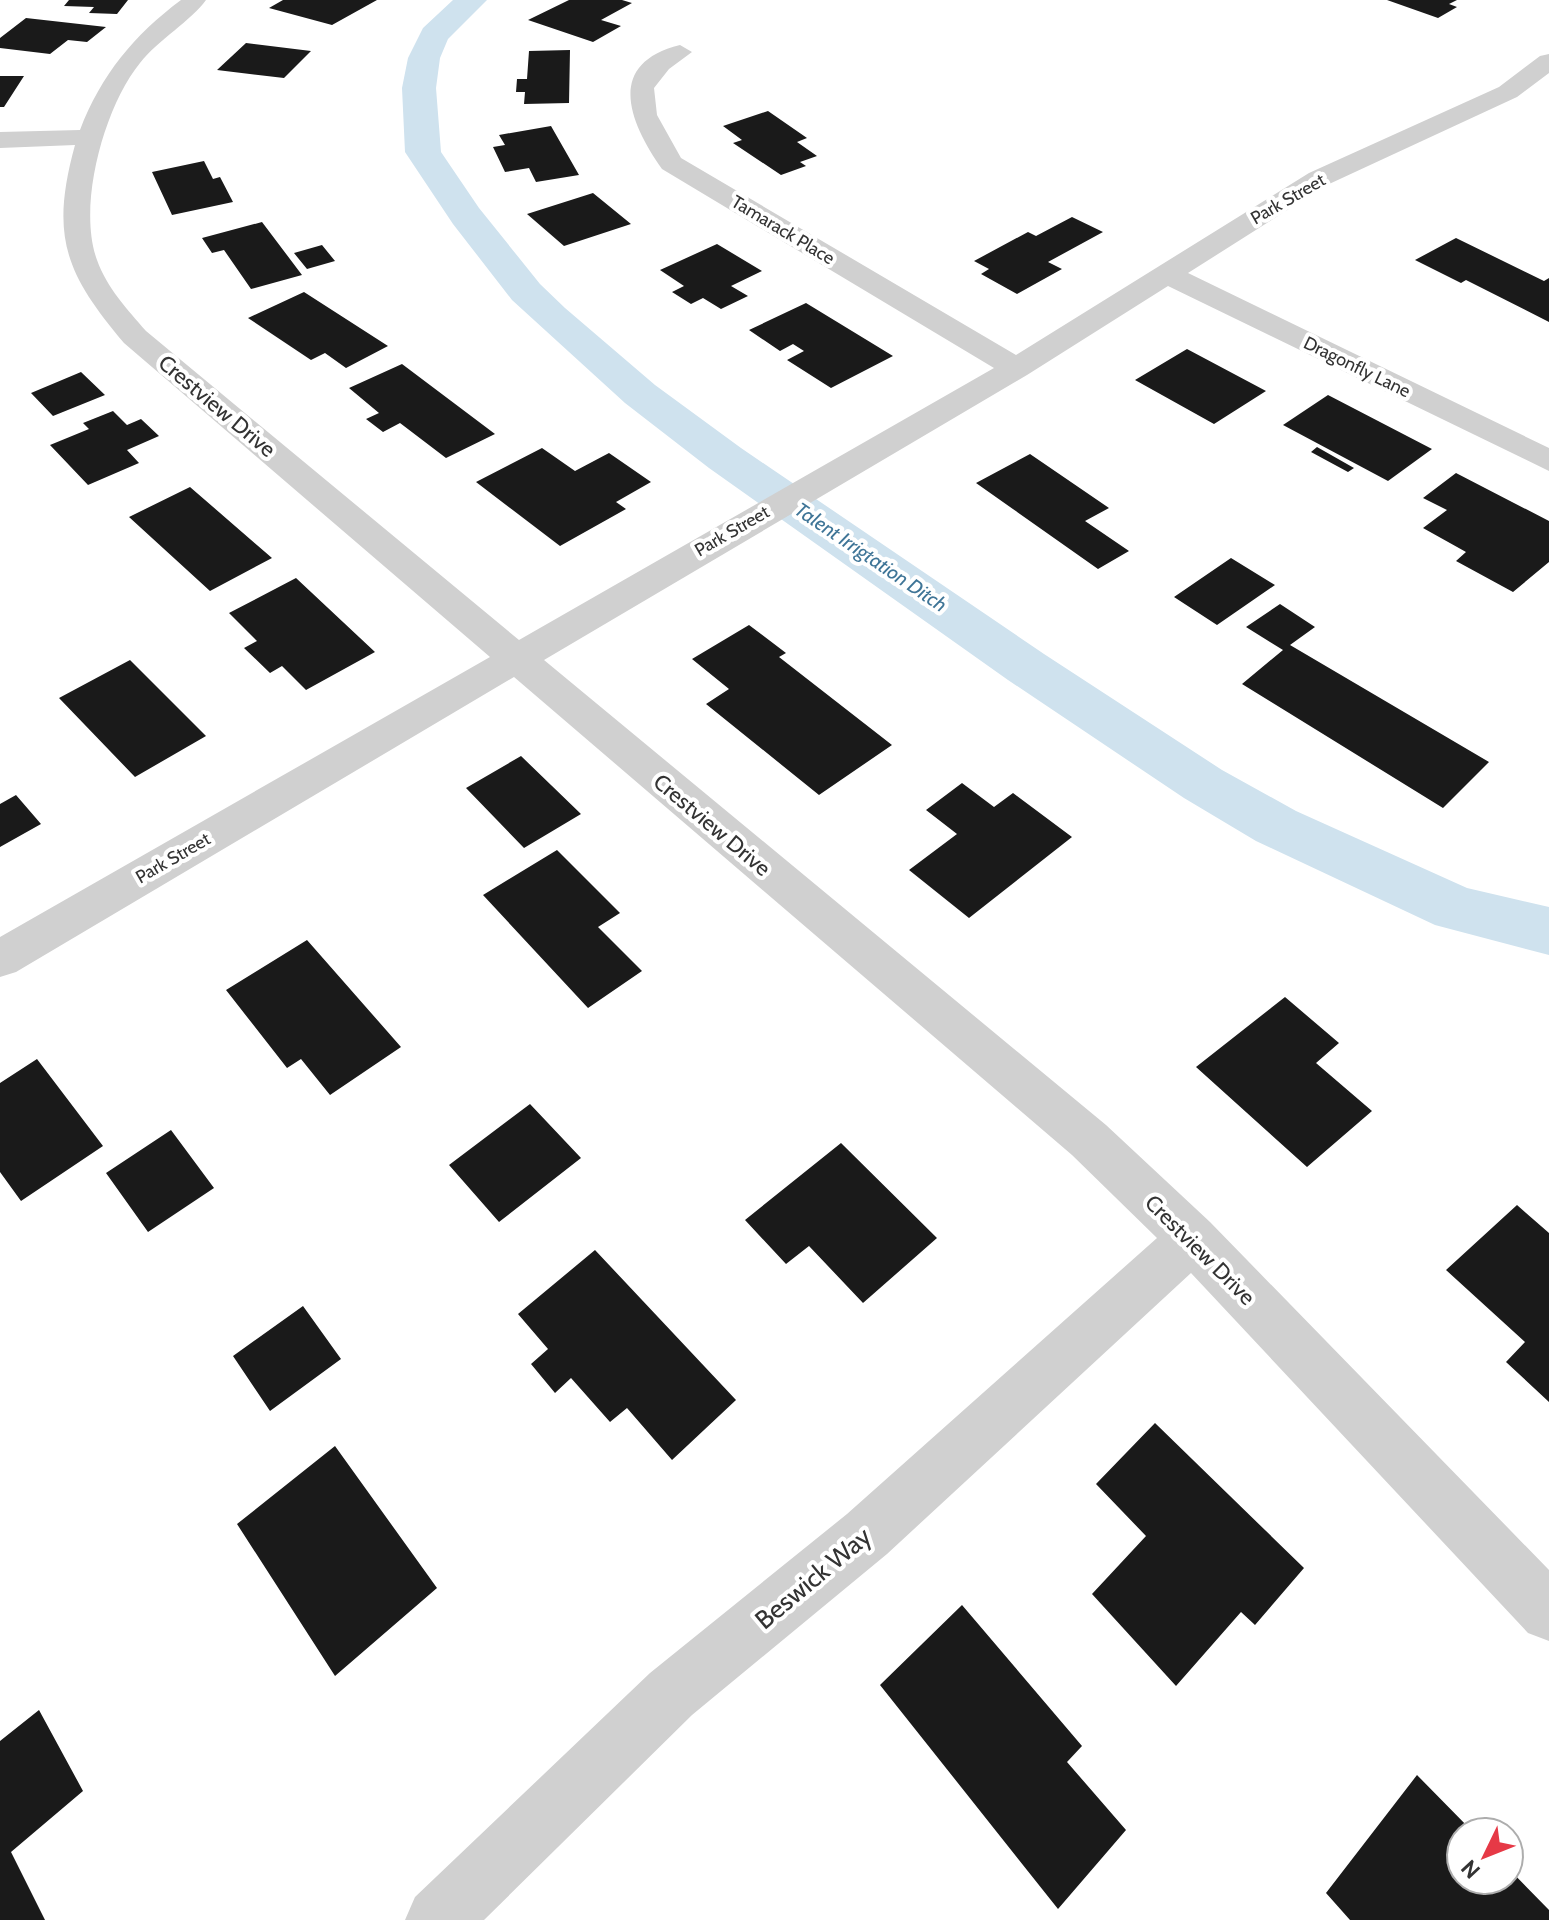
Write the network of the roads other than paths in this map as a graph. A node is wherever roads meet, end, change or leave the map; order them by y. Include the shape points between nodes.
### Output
1 (195, 0) edge
2 (680, 52) dead end
3 (1549, 61) edge
4 (87, 137) junction
5 (0, 140) edge
6 (1165, 273) junction
7 (1016, 368) junction
8 (1549, 461) edge
9 (514, 659) junction
10 (0, 959) edge
11 (1192, 1239) junction
12 (1549, 1612) edge
13 (438, 1920) edge

1 - 4 street, Crestview Drive via 121,70
2 - 7 street, Tamarack Place via 651,68 640,90 641,104 671,163
3 - 6 street, Park Street via 1520,86 1318,179
4 - 5 street
4 - 9 street, Crestview Drive via 75,225 83,262 109,307 135,337
6 - 7 street, Park Street
6 - 8 street, Dragonfly Lane
7 - 9 street, Park Street
9 - 10 street, Park Street
9 - 11 street, Crestview Drive via 1089,1140
11 - 12 street, Crestview Drive
11 - 13 street, Beswick Way via 867,1534 671,1694

